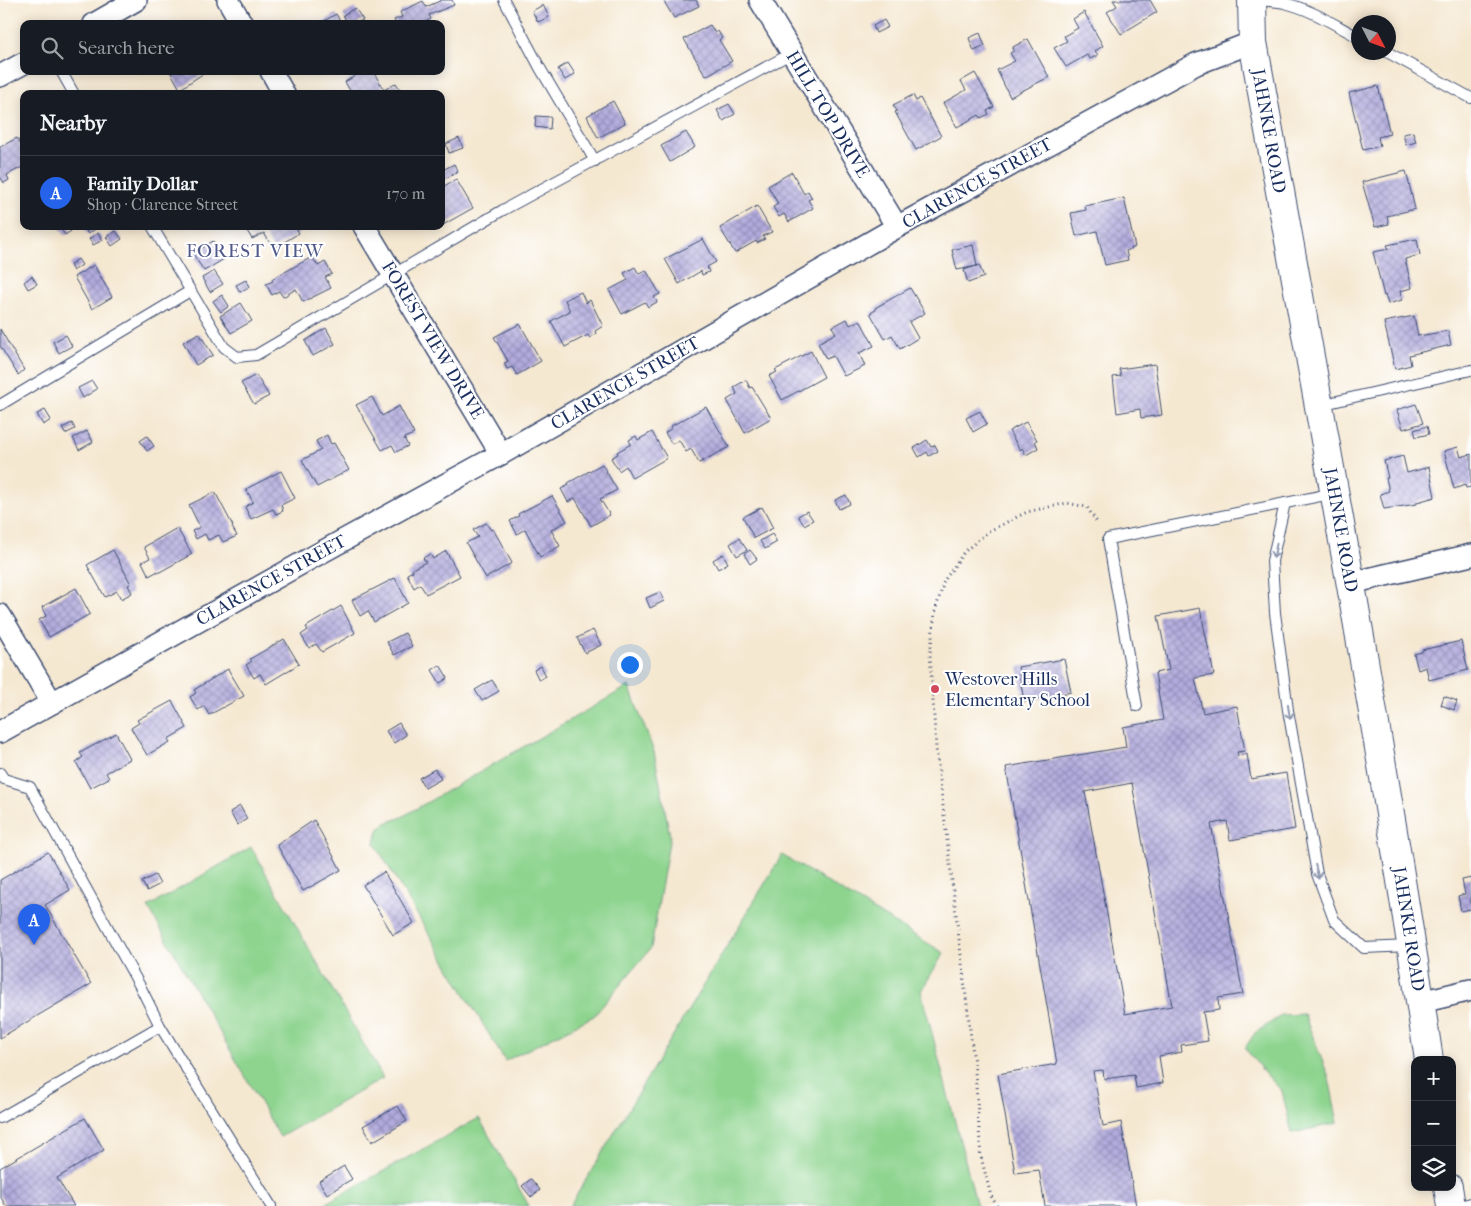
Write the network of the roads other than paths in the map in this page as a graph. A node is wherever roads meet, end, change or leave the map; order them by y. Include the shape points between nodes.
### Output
1 (136, 0) edge
2 (228, 0) edge
3 (504, 0) edge
4 (760, 0) edge
5 (1252, 0) edge
6 (1257, 0) edge
7 (101, 20) edge
8 (240, 20) edge
9 (1351, 34) edge
10 (1253, 42) junction
11 (792, 53) junction
12 (1396, 57) edge
13 (20, 65) edge
14 (63, 75) edge
15 (273, 75) edge
16 (0, 76) edge
17 (72, 90) edge
18 (282, 90) edge
19 (1471, 98) edge
20 (595, 161) junction
21 (897, 227) junction
22 (154, 230) edge
23 (366, 230) edge
24 (393, 274) junction
25 (190, 291) junction
26 (1471, 370) edge
27 (0, 405) edge
28 (1319, 405) junction
29 (501, 454) junction
30 (1336, 493) junction
31 (1285, 503) junction
32 (1471, 555) edge
33 (1351, 584) junction
34 (0, 615) edge
35 (52, 703) junction
36 (1137, 706) dead end
37 (0, 732) edge
38 (0, 773) edge
39 (1412, 946) junction
40 (1471, 990) edge
41 (1421, 1002) junction
42 (160, 1026) junction
43 (1428, 1056) edge
44 (0, 1118) edge
45 (1449, 1191) edge
46 (1471, 1203) edge
47 (271, 1206) edge
48 (1451, 1206) edge
49 (1460, 1206) edge

1 - 7 street
2 - 8 street
3 - 20 lane
4 - 11 street, HILL TOP DRIVE
5 - 10 main road, JAHNKE ROAD
6 - 9 lane via 1298,7
10 - 21 street, CLARENCE STREET via 1196,64
10 - 28 main road, JAHNKE ROAD
11 - 20 lane
11 - 21 street, HILL TOP DRIVE
12 - 19 lane
13 - 16 street
14 - 17 lane
15 - 18 street
20 - 24 lane
21 - 29 street, CLARENCE STREET
22 - 25 lane
23 - 24 street, FOREST VIEW DRIVE
24 - 25 lane via 256,354 236,357 224,347
24 - 29 street, FOREST VIEW DRIVE
25 - 27 lane
26 - 28 lane
28 - 30 main road, JAHNKE ROAD
29 - 35 street, CLARENCE STREET
30 - 31 lane
30 - 33 main road, JAHNKE ROAD
31 - 36 lane via 1108,539
31 -> 39 lane via 1272,561 1273,597 1288,710 1317,874 1334,920 1364,948
32 - 33 street
33 - 39 main road, JAHNKE ROAD
34 - 35 street
35 - 37 street, CLARENCE STREET
38 - 42 lane via 4,779 30,787
39 - 41 main road, JAHNKE ROAD
40 - 41 street
41 - 43 main road, JAHNKE ROAD
42 - 44 lane
42 - 47 lane
45 - 48 main road
46 - 49 lane

